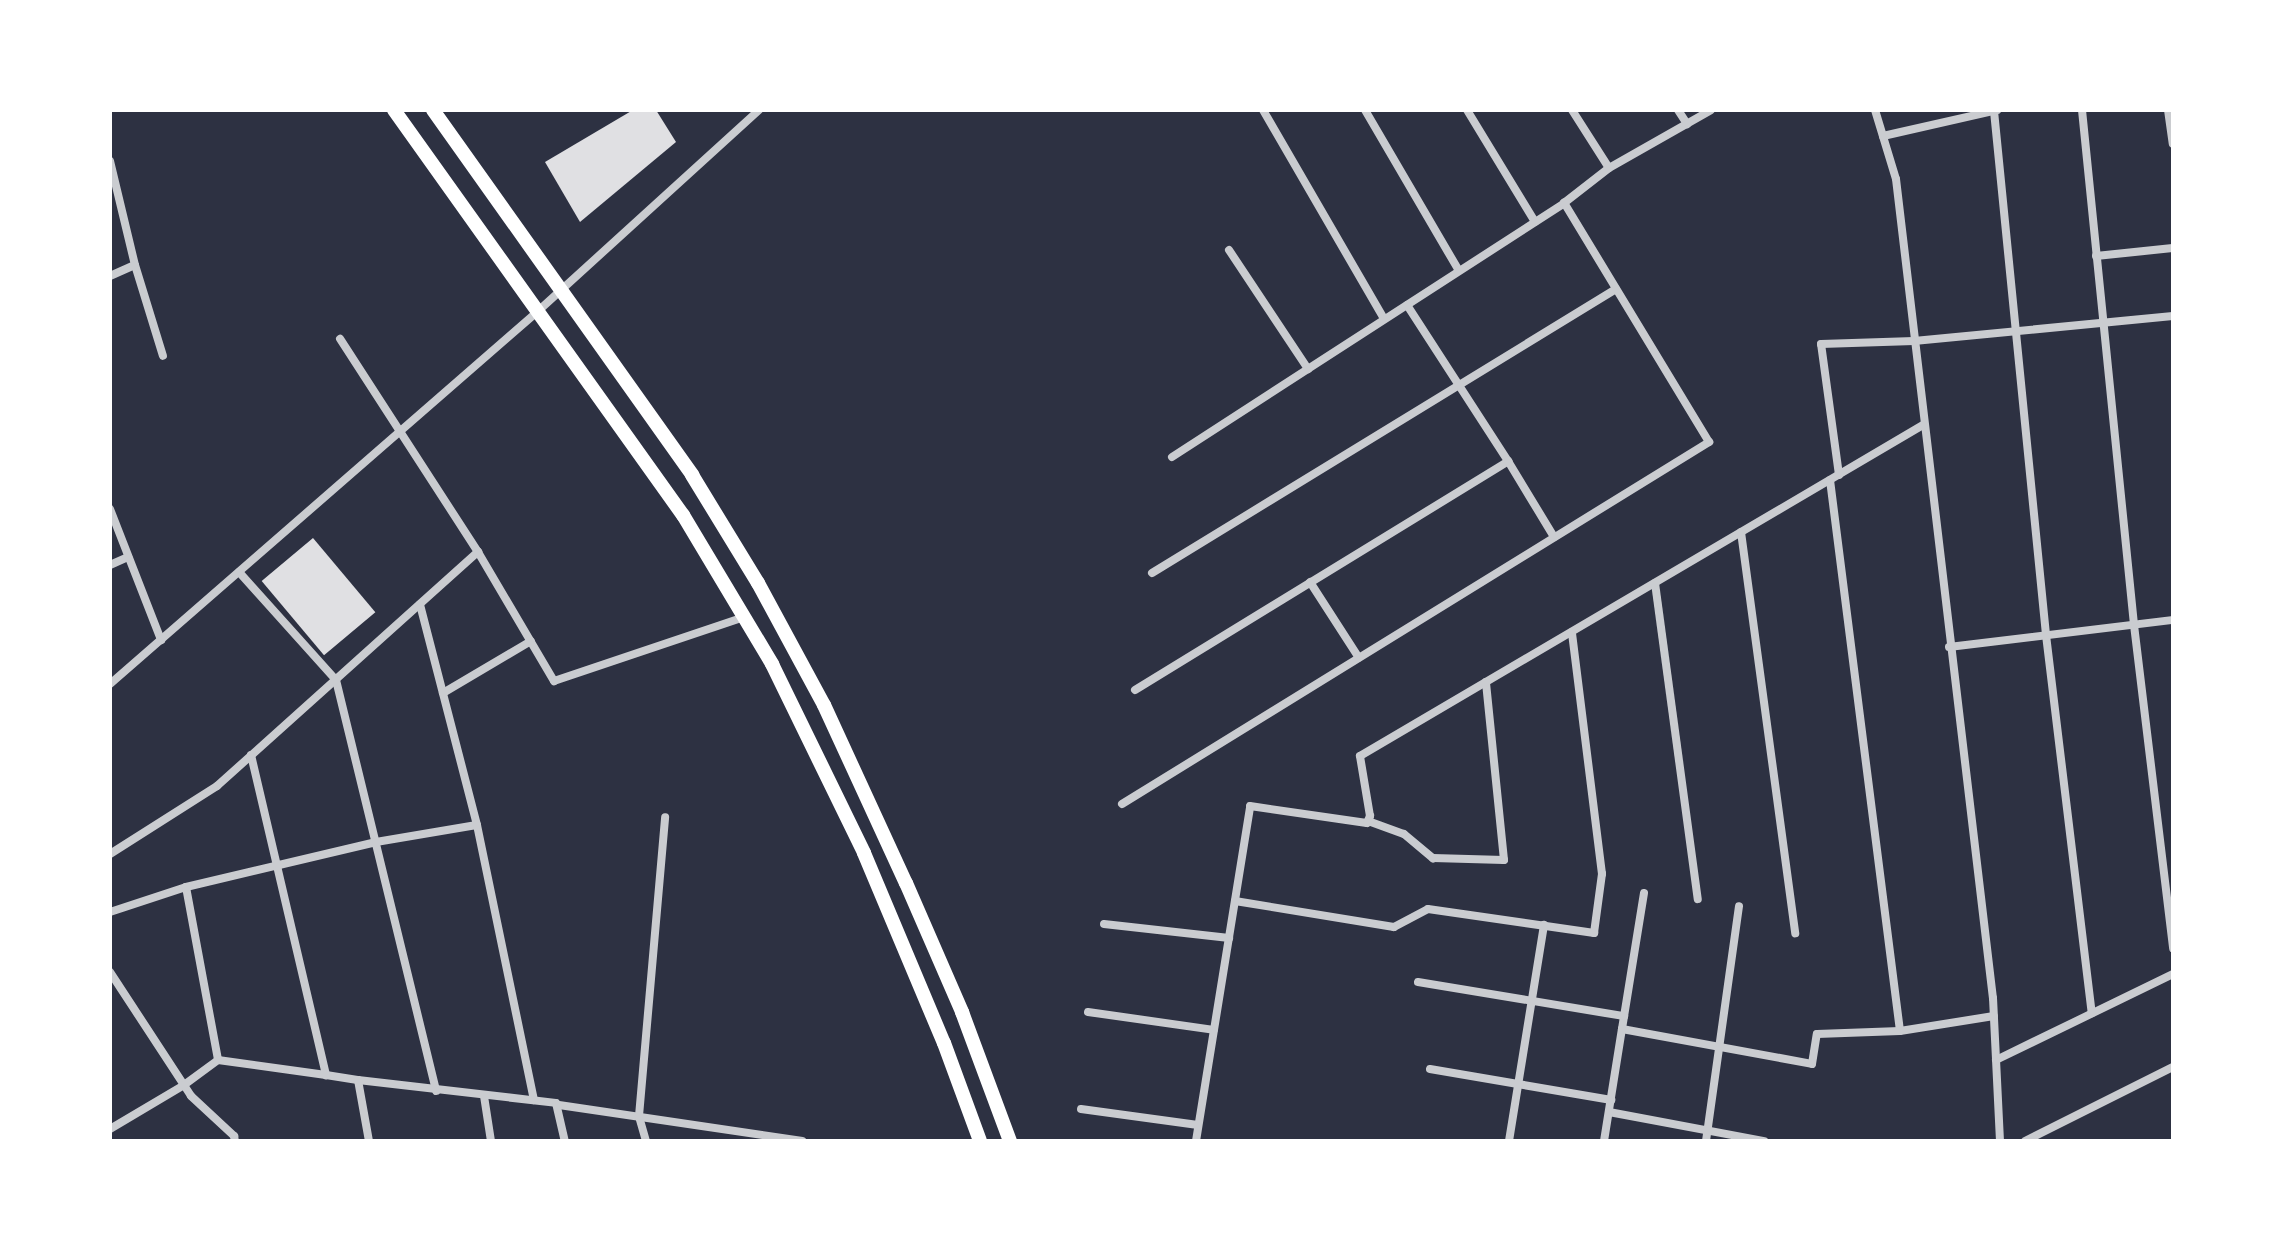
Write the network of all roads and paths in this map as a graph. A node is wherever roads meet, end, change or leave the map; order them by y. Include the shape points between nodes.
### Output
1 (394, 110) edge
2 (759, 110) edge
3 (1263, 110) edge
4 (1365, 110) edge
5 (1467, 110) edge
6 (1572, 110) edge
7 (1678, 110) edge
8 (1711, 110) edge
9 (1875, 110) edge
10 (1995, 110) edge
11 (2082, 110) edge
12 (2168, 110) edge
13 (435, 111) edge
14 (1687, 124) junction
15 (1883, 136) junction
16 (2173, 144) edge
17 (110, 161) edge
18 (1609, 168) junction
19 (1564, 203) junction
20 (1535, 222) junction
21 (2173, 248) edge
22 (1229, 250) dead end
23 (2096, 256) junction
24 (135, 265) junction
25 (1459, 271) junction
26 (110, 276) edge
27 (1616, 289) junction
28 (559, 290) junction
29 (1407, 305) junction
30 (537, 312) junction
31 (2173, 316) edge
32 (1384, 319) junction
33 (2103, 323) junction
34 (2014, 332) junction
35 (340, 339) dead end
36 (1914, 341) junction
37 (163, 356) dead end
38 (1308, 369) junction
39 (1458, 383) junction
40 (1923, 425) junction
41 (400, 430) junction
42 (1172, 457) dead end
43 (1508, 461) junction
44 (1839, 475) junction
45 (1830, 480) junction
46 (110, 509) edge
47 (1741, 532) junction
48 (1554, 537) junction
49 (478, 552) junction
50 (128, 557) junction
51 (110, 565) edge
52 (239, 572) junction
53 (1152, 573) dead end
54 (1310, 582) junction
55 (1655, 583) junction
56 (420, 604) junction
57 (744, 617) junction
58 (2173, 620) edge
59 (2134, 625) junction
60 (1572, 632) junction
61 (2046, 635) junction
62 (161, 640) junction
63 (531, 641) junction
64 (1949, 647) junction
65 (1359, 658) junction
66 (336, 680) junction
67 (1486, 682) junction
68 (110, 684) edge
69 (1135, 690) dead end
70 (443, 693) junction
71 (251, 755) junction
72 (1122, 804) dead end
73 (665, 817) dead end
74 (1368, 821) junction
75 (477, 825) junction
76 (376, 842) junction
77 (110, 854) edge
78 (279, 865) junction
79 (186, 887) junction
80 (1644, 893) dead end
81 (1698, 899) dead end
82 (1235, 901) junction
83 (1739, 906) dead end
84 (110, 912) edge
85 (1104, 924) dead end
86 (1544, 925) junction
87 (1795, 933) dead end
88 (1229, 938) junction
89 (2173, 949) edge
90 (110, 972) edge
91 (2173, 974) edge
92 (1418, 982) dead end
93 (1531, 1000) junction
94 (1088, 1012) dead end
95 (2092, 1013) junction
96 (1624, 1016) junction
97 (1994, 1016) junction
98 (1622, 1029) junction
99 (1214, 1030) junction
100 (1900, 1031) junction
101 (1720, 1047) junction
102 (218, 1060) junction
103 (1996, 1060) junction
104 (2173, 1067) edge
105 (1430, 1069) dead end
106 (326, 1075) junction
107 (358, 1080) junction
108 (184, 1085) junction
109 (1519, 1085) junction
110 (436, 1091) junction
111 (484, 1096) junction
112 (534, 1100) junction
113 (1611, 1100) junction
114 (559, 1105) junction
115 (1081, 1109) dead end
116 (1609, 1112) junction
117 (639, 1116) junction
118 (1198, 1125) junction
119 (110, 1129) edge
120 (1708, 1131) junction
121 (788, 1140) edge
122 (235, 1141) edge
123 (369, 1141) edge
124 (491, 1141) edge
125 (565, 1141) edge
126 (646, 1141) edge
127 (802, 1141) edge
128 (980, 1141) edge
129 (1010, 1141) edge
130 (1196, 1141) edge
131 (1509, 1141) edge
132 (1604, 1141) edge
133 (1706, 1141) edge
134 (1764, 1141) edge
135 (2000, 1141) edge
136 (2025, 1141) edge

1 - 30 highway
2 - 28 street
3 - 32 street
4 - 25 street
5 - 20 street
6 - 18 street
7 - 14 street
8 - 14 street
9 - 15 street
10 - 15 street
10 - 34 street
11 - 23 street
12 - 16 street
13 - 28 highway
14 - 18 street
15 - 36 street via 1896,179
17 - 24 street
18 - 19 street
19 - 20 street
19 - 27 street
20 - 25 street
21 - 23 street
22 - 38 street
23 - 33 street
24 - 26 street
24 - 37 street
25 - 29 street
27 - 39 street
27 - 48 street via 1709,442
28 - 30 street
28 - 129 highway via 692,475 824,705 962,1012
29 - 32 street
29 - 39 street
30 - 41 street
30 - 57 highway via 683,515
31 - 33 street
32 - 38 street
33 - 34 street
33 - 59 street
34 - 36 street
34 - 61 street
35 - 41 street
36 - 40 street
36 - 44 street via 1821,344
38 - 42 street
39 - 43 street
39 - 53 street
40 - 44 street
40 - 64 street
41 - 49 street
41 - 52 street
43 - 48 street
43 - 54 street
44 - 45 street
45 - 47 street
45 - 100 street
46 - 50 street
47 - 55 street
47 - 87 street
48 - 65 street
49 - 56 street
49 - 63 street
50 - 51 street
50 - 62 street
52 - 62 street
52 - 66 street
54 - 65 street
54 - 69 street
55 - 60 street
55 - 81 street
56 - 66 street
56 - 70 street
57 - 63 street via 554,681
57 - 128 highway via 864,853
58 - 59 street
59 - 61 street
59 - 89 street
60 - 67 street
60 - 86 street via 1602,874 1594,933
61 - 64 street
61 - 95 street
62 - 68 street
63 - 70 street
64 - 97 street
65 - 72 street
66 - 71 street
66 - 76 street
67 - 74 street via 1360,756
67 - 74 street via 1504,860 1433,858 1404,834
70 - 75 street
71 - 77 street via 217,786
71 - 78 street
73 - 117 street
74 - 82 street via 1250,806
75 - 76 street
75 - 112 street
76 - 78 street
76 - 110 street
78 - 79 street
78 - 106 street
79 - 84 street
79 - 102 street
80 - 96 street
82 - 86 street via 1394,927 1428,909
82 - 88 street
83 - 101 street
85 - 88 street
86 - 93 street
88 - 99 street
90 - 108 street
91 - 95 street
92 - 93 street
93 - 96 street
93 - 109 street
94 - 99 street
95 - 103 street
96 - 98 street
97 - 100 street
97 - 103 street
98 - 101 street
98 - 113 street
99 - 118 street
100 - 101 street via 1817,1034 1812,1064
101 - 120 street
102 - 106 street
102 - 108 street
103 - 135 street
104 - 136 street
105 - 109 street
106 - 107 street
107 - 110 street
107 - 123 street
108 - 119 street
108 - 122 street
109 - 113 street
109 - 131 street
110 - 111 street
111 - 112 street
111 - 124 street
112 - 114 street
113 - 116 street
114 - 117 street
114 - 125 street
115 - 118 street
116 - 120 street
116 - 132 street
117 - 121 street
117 - 126 street
118 - 130 street
120 - 133 street
120 - 134 street
121 - 127 street

